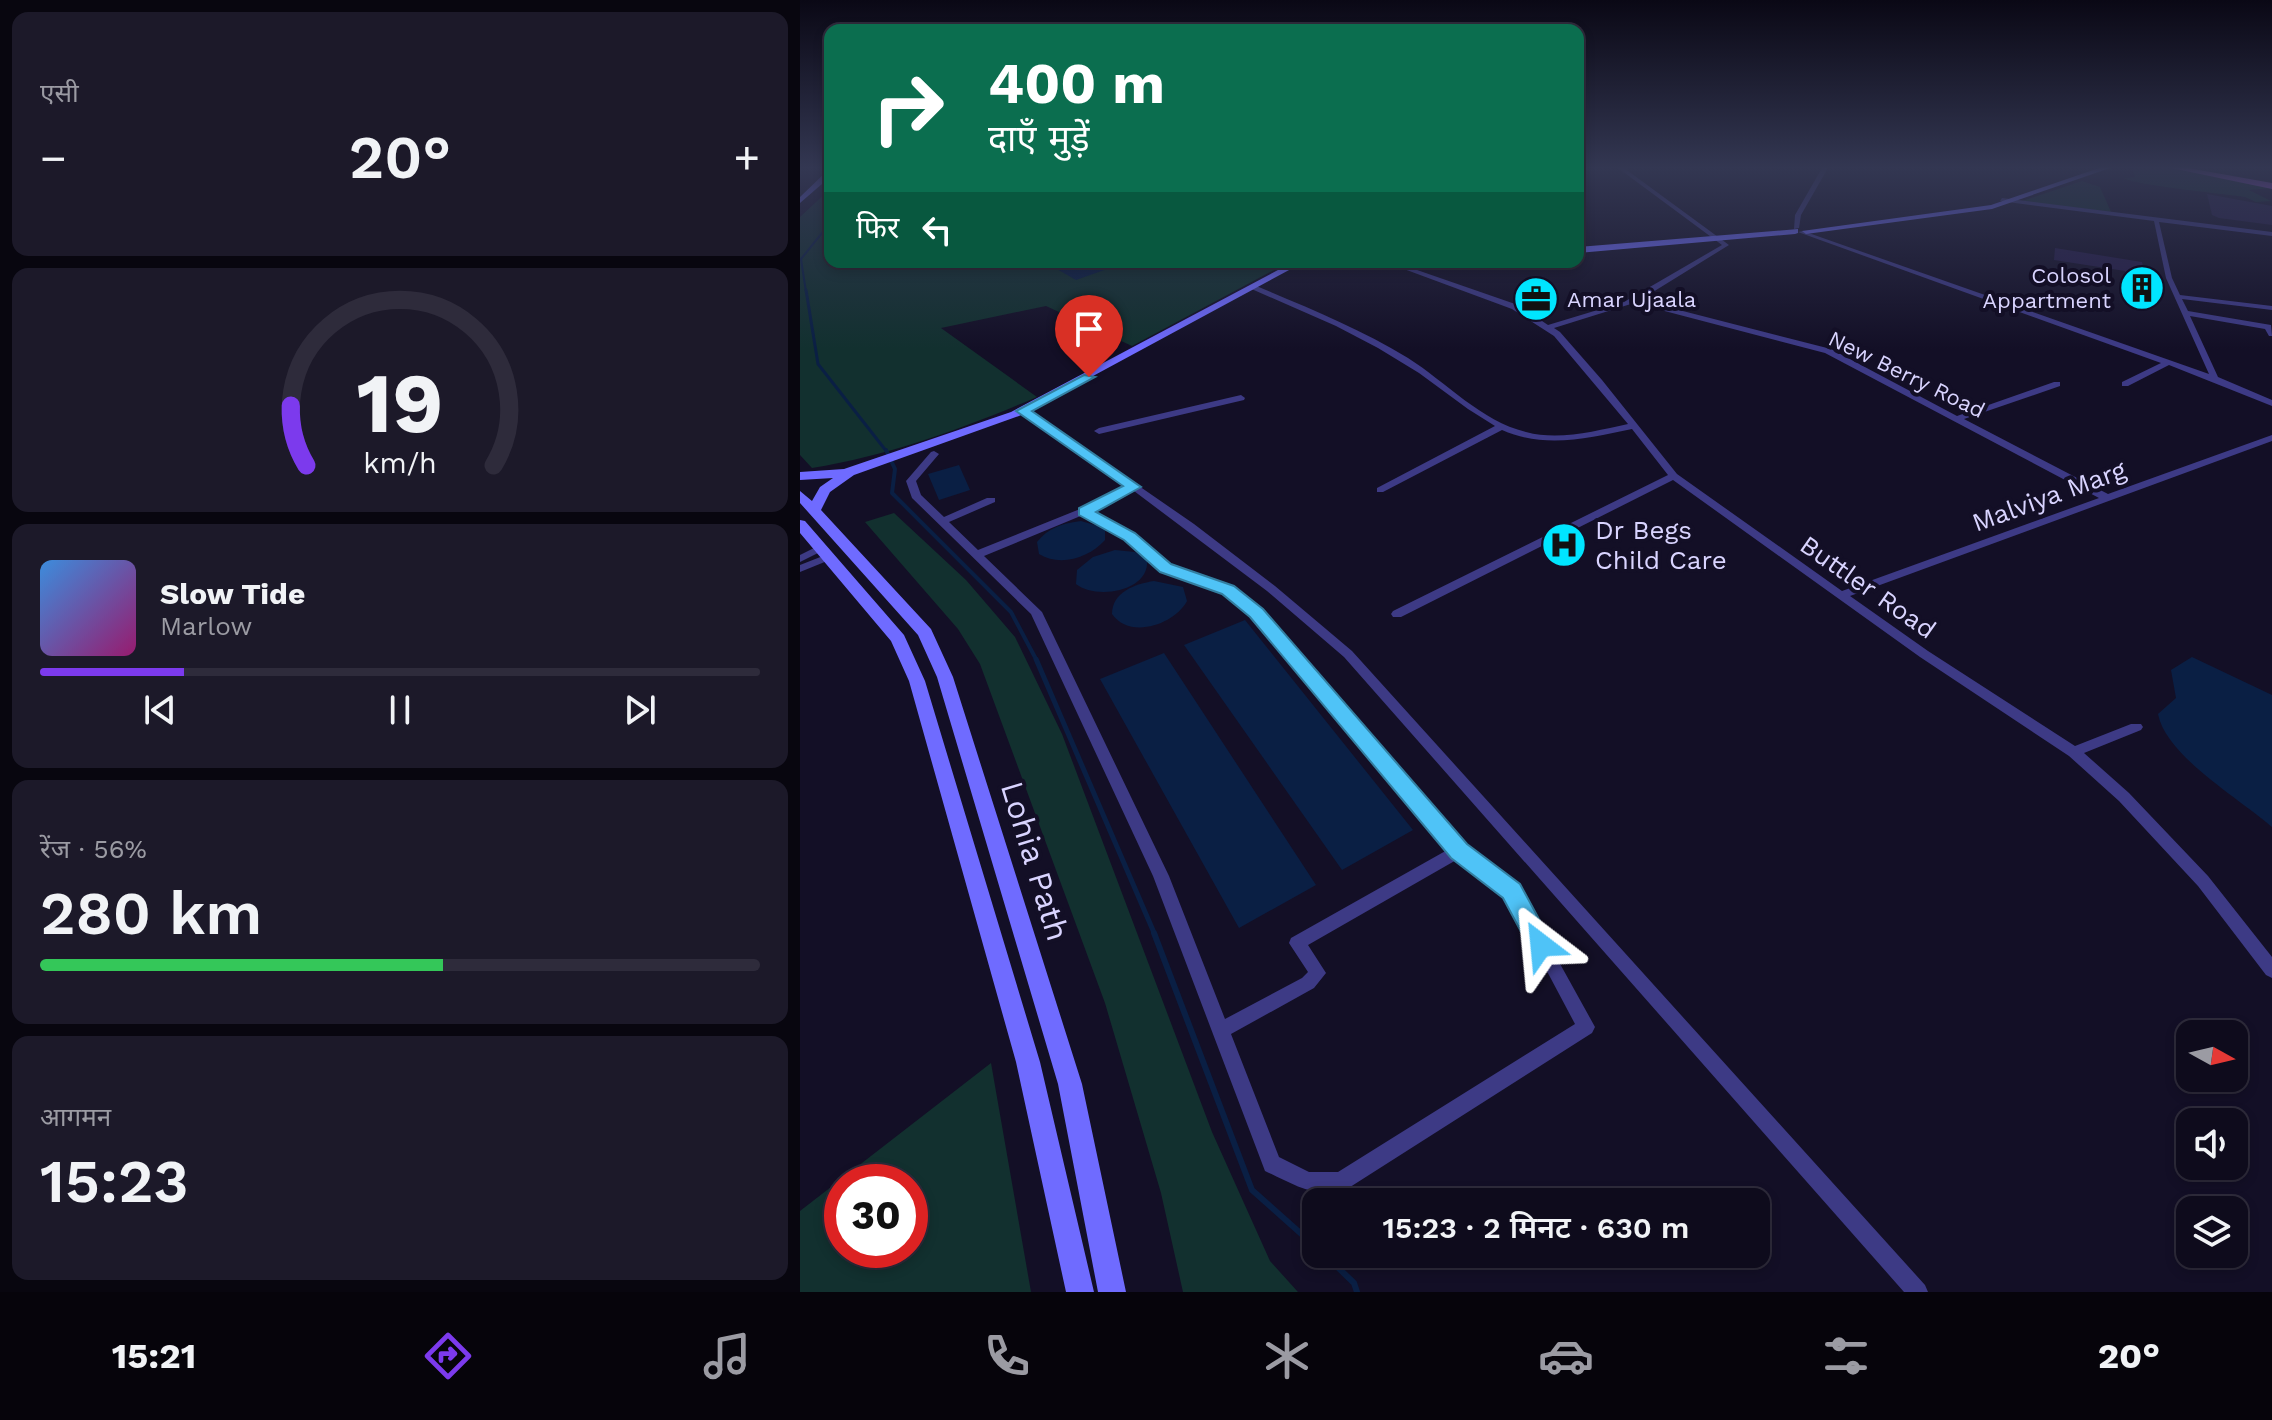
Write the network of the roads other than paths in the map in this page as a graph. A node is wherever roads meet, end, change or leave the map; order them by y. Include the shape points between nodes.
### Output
1 (1705, 228) edge
2 (1818, 228) edge
3 (2157, 228) edge
4 (2217, 228) edge
5 (1801, 230) junction
6 (2272, 234) edge
7 (1720, 239) junction
8 (1584, 250) edge
9 (1288, 268) edge
10 (1422, 268) edge
11 (1251, 287) junction
12 (2181, 297) junction
13 (1633, 300) junction
14 (2272, 308) edge
15 (2186, 313) junction
16 (1547, 328) junction
17 (2272, 334) edge
18 (2167, 363) junction
19 (2215, 379) junction
20 (2057, 384) dead end
21 (2125, 384) dead end
22 (1241, 398) dead end
23 (2272, 403) edge
24 (1023, 411) junction
25 (1959, 418) junction
26 (1634, 426) junction
27 (1501, 427) junction
28 (1099, 431) dead end
29 (2272, 438) edge
30 (934, 454) dead end
31 (853, 471) junction
32 (800, 476) edge
33 (1674, 476) junction
34 (1134, 487) junction
35 (1380, 490) dead end
36 (2107, 498) junction
37 (991, 500) dead end
38 (805, 510) edge
39 (1084, 511) junction
40 (942, 522) junction
41 (824, 552) junction
42 (976, 555) junction
43 (800, 559) edge
44 (800, 569) edge
45 (1841, 595) junction
46 (1397, 614) dead end
47 (2136, 727) dead end
48 (2074, 752) junction
49 (1459, 851) junction
50 (2272, 970) edge
51 (1222, 1030) junction
52 (1080, 1292) edge
53 (1112, 1292) edge
54 (1918, 1292) edge

1 - 7 street
2 - 5 street
3 - 12 street via 2169,278
4 - 6 street
5 - 7 street
5 - 18 street
7 - 8 street
7 - 13 street via 1726,245
9 - 11 street
10 - 16 street, Buttler Road via 1515,307
11 - 24 street
11 - 27 street via 1341,322
12 - 14 street
12 - 15 street
13 - 16 street
13 - 25 street, New Berry Road via 1828,351
15 - 17 street via 2268,327
15 - 19 street
16 - 26 street, Buttler Road
18 - 19 street
18 - 21 street
19 - 23 street
20 - 25 street
22 - 28 street
24 - 31 street
24 - 34 street
25 - 36 street, New Berry Road
26 - 27 street via 1563,439
26 - 33 street, Buttler Road
27 - 35 street
29 - 36 street, Malviya Marg
30 - 40 street via 911,481 916,496
31 - 32 street
31 - 38 street
33 - 45 street, Buttler Road
33 - 46 street
34 - 39 street
34 - 54 street via 1286,598 1348,654
36 - 45 street, Malviya Marg
37 - 40 street
38 - 41 street
38 - 53 street, Lohia Path via 925,633 945,677 1070,1084
39 - 42 street
39 - 49 street via 1130,537 1165,568 1228,590 1256,613
40 - 42 street
41 - 43 street
41 - 44 street
41 - 52 street via 898,639 917,681 1028,1062
42 - 51 street via 1036,612 1161,876
45 - 48 street, Buttler Road
47 - 48 street
48 - 50 street, Buttler Road via 2203,881
49 - 51 street via 1297,943 1318,973
49 - 51 street via 1512,891 1586,1027 1340,1182 1308,1182 1272,1164

